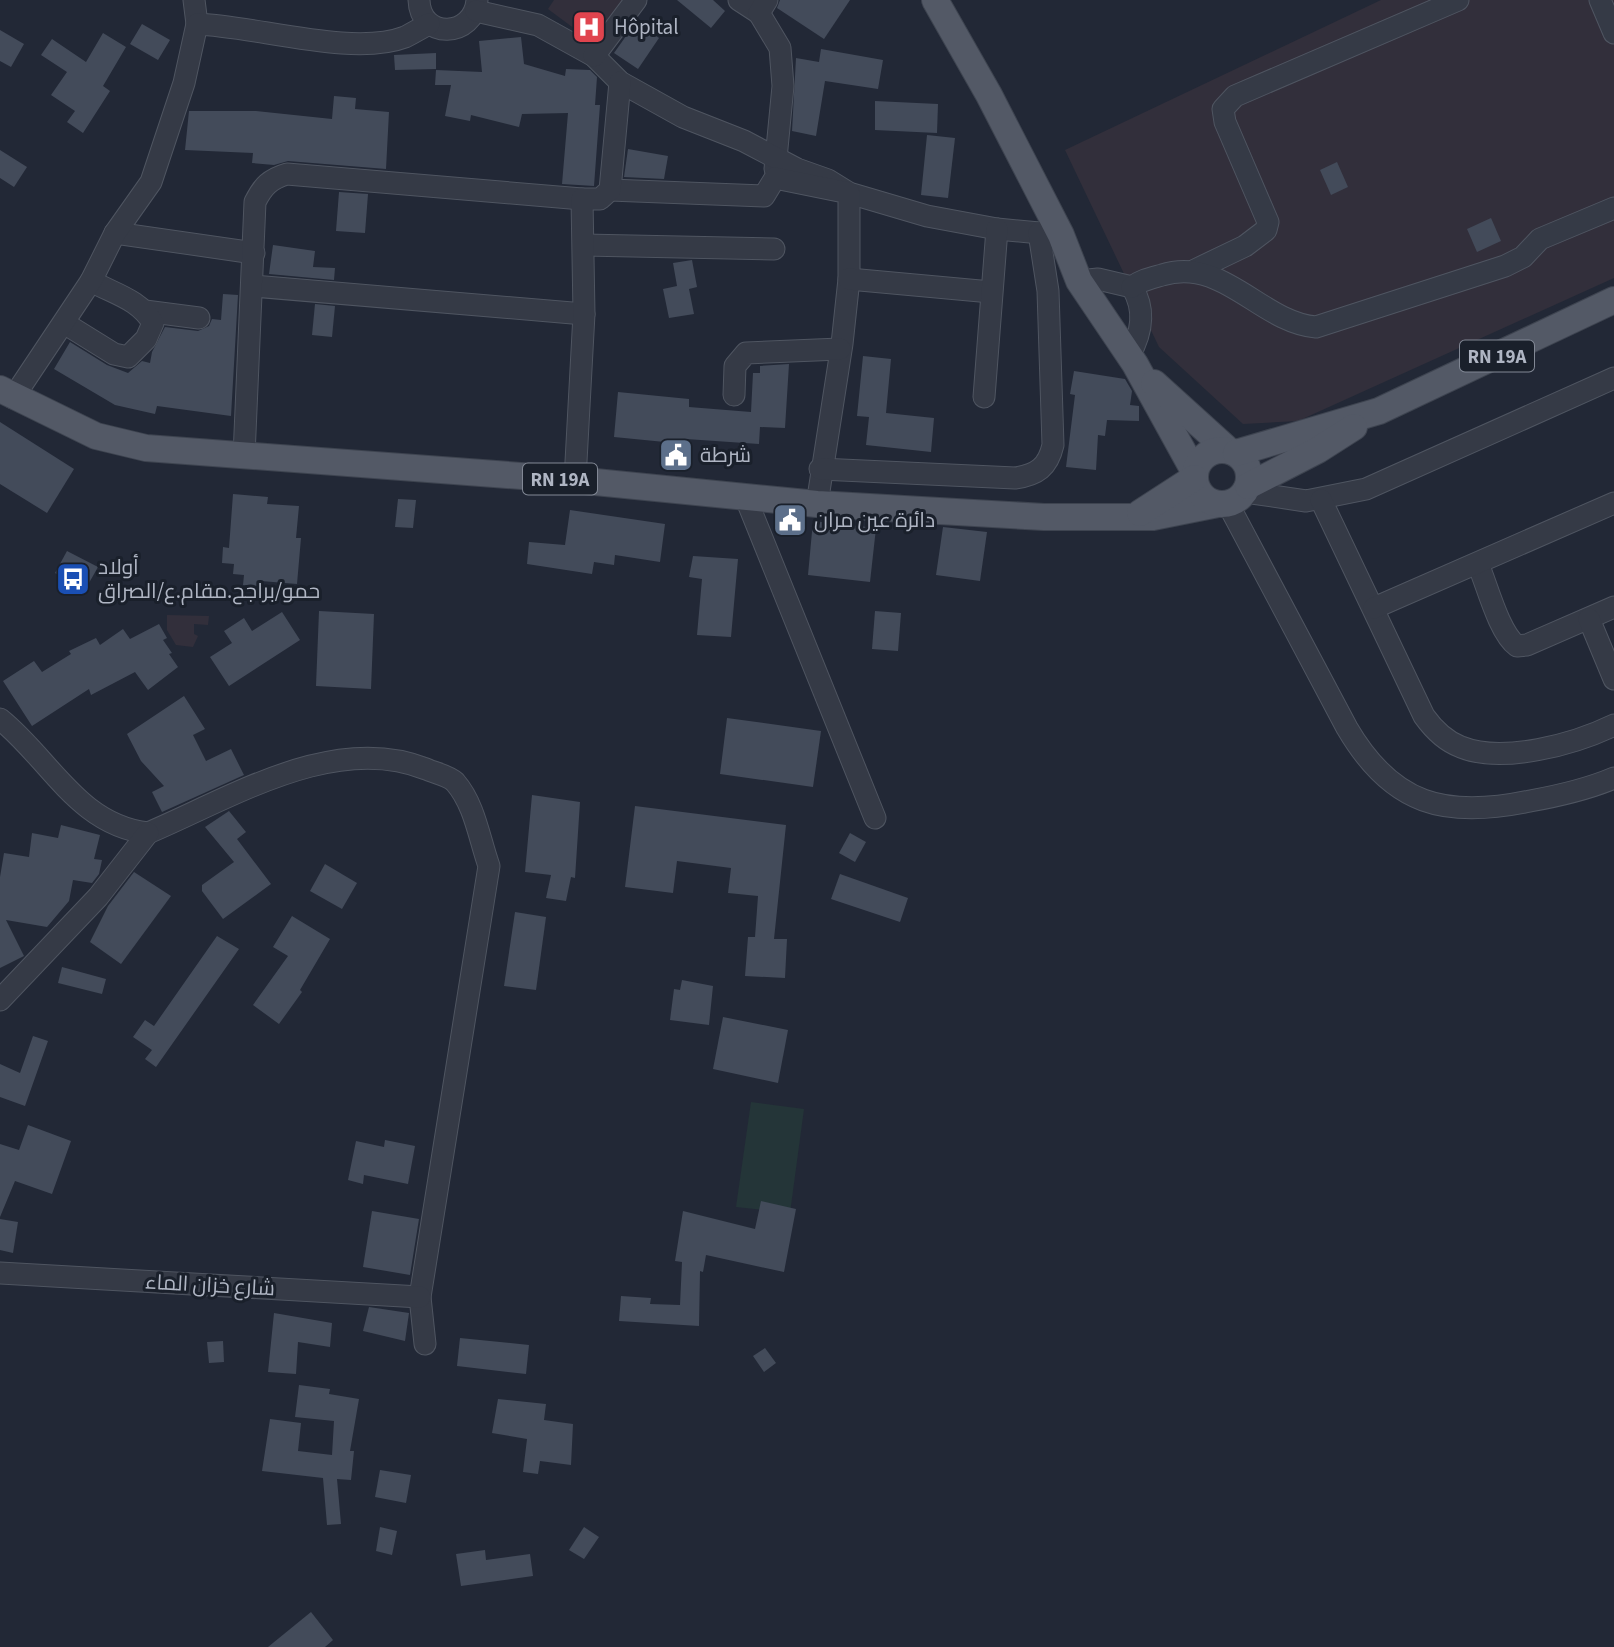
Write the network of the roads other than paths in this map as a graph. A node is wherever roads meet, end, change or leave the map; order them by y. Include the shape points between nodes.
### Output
1 (194, 0) edge
2 (419, 0) edge
3 (636, 0) edge
4 (739, 0) edge
5 (935, 0) edge
6 (1458, 0) edge
7 (1600, 0) edge
8 (477, 6) edge
9 (763, 6) edge
10 (429, 23) junction
11 (197, 24) junction
12 (1614, 33) edge
13 (594, 56) junction
14 (620, 82) junction
15 (775, 156) junction
16 (775, 178) junction
17 (610, 190) junction
18 (849, 193) junction
19 (582, 199) junction
20 (1614, 208) edge
21 (997, 229) junction
22 (115, 233) junction
23 (1050, 234) junction
24 (584, 245) junction
25 (774, 249) dead end
26 (254, 253) junction
27 (1195, 270) junction
28 (849, 279) junction
29 (91, 281) junction
30 (1079, 281) junction
31 (253, 286) junction
32 (1132, 287) junction
33 (991, 292) junction
34 (1614, 300) edge
35 (145, 311) junction
36 (584, 314) junction
37 (200, 318) dead end
38 (64, 323) junction
39 (840, 349) junction
40 (1132, 360) junction
41 (1614, 378) edge
42 (6, 393) edge
43 (734, 395) dead end
44 (984, 397) dead end
45 (1379, 411) junction
46 (1232, 451) junction
47 (244, 456) junction
48 (820, 469) junction
49 (1194, 475) junction
50 (575, 480) junction
51 (745, 496) junction
52 (1235, 496) junction
53 (1321, 500) junction
54 (1614, 503) edge
55 (817, 504) junction
56 (1132, 517) junction
57 (1478, 564) junction
58 (1614, 607) edge
59 (1374, 608) junction
60 (1589, 619) junction
61 (1614, 679) edge
62 (0, 719) edge
63 (1614, 725) edge
64 (1614, 778) edge
65 (875, 818) dead end
66 (148, 833) junction
67 (0, 1000) edge
68 (0, 1273) edge
69 (420, 1297) junction
70 (425, 1345) dead end

1 - 11 street
2 - 10 street
3 - 13 street
4 - 9 street
5 - 23 main road via 989,95
6 - 27 street via 1228,102 1223,109 1225,122 1268,222 1266,230 1245,246
7 - 12 street
8 - 10 street via 456,30
8 - 13 street via 538,24
9 - 15 street via 780,48 783,86
10 - 11 street via 396,39 351,43
11 - 22 street via 184,83 155,170
13 - 14 street
14 - 15 street via 707,128
14 - 17 street
15 - 16 street
15 - 18 street
16 - 17 street via 764,196
16 - 18 street
17 - 19 street via 600,199
18 - 21 street via 927,216
18 - 28 street
19 - 24 street
19 - 26 street via 287,174 273,178 256,202
20 - 27 street via 1540,239 1523,257 1505,266 1316,327 1287,320
21 - 23 street
21 - 33 street
22 - 26 street
22 - 29 street
23 - 30 main road
23 - 48 street via 1053,445 1041,469 1015,478
24 - 25 street
24 - 36 street
26 - 31 street
27 - 32 street via 1168,273
28 - 33 street
28 - 39 street
29 - 35 street
29 - 38 street
30 - 32 street via 1098,279
30 - 40 main road
31 - 36 street
31 - 47 street
32 - 40 street via 1142,323
33 - 44 street
34 - 45 main road, RN 19A
35 - 37 street
35 - 38 street via 153,323 146,339 128,357 114,354
36 - 50 street
38 - 42 street
39 - 43 street via 746,353 735,366
39 - 48 street
40 - 46 main road
40 - 49 main road
41 - 53 street via 1366,489
42 - 47 main road, RN 19A via 96,436 146,448
45 - 46 main road
45 - 52 main road
46 - 49 main road via 1205,454
46 - 52 main road via 1247,464
47 - 50 main road, RN 19A
48 - 55 street
49 - 52 main road via 1201,494
49 - 56 main road
50 - 51 main road, RN 19A
51 - 55 main road, RN 19A
51 - 65 street
52 - 53 street
52 - 56 main road via 1175,514
52 - 64 street via 1347,728 1384,778 1440,806 1471,810 1547,798
53 - 59 street
54 - 57 street
55 - 56 main road, RN 19A via 1044,517
57 - 59 street
57 - 60 street via 1503,625 1517,646
58 - 60 street
59 - 63 street via 1424,716 1460,747 1491,753 1564,745
60 - 61 street
62 - 66 street via 96,814 128,831
66 - 67 street via 99,897
66 - 69 street via 306,766 340,759 378,758 413,764 454,780 473,811 489,866
68 - 69 street, شارع خزان الماء
69 - 70 street

